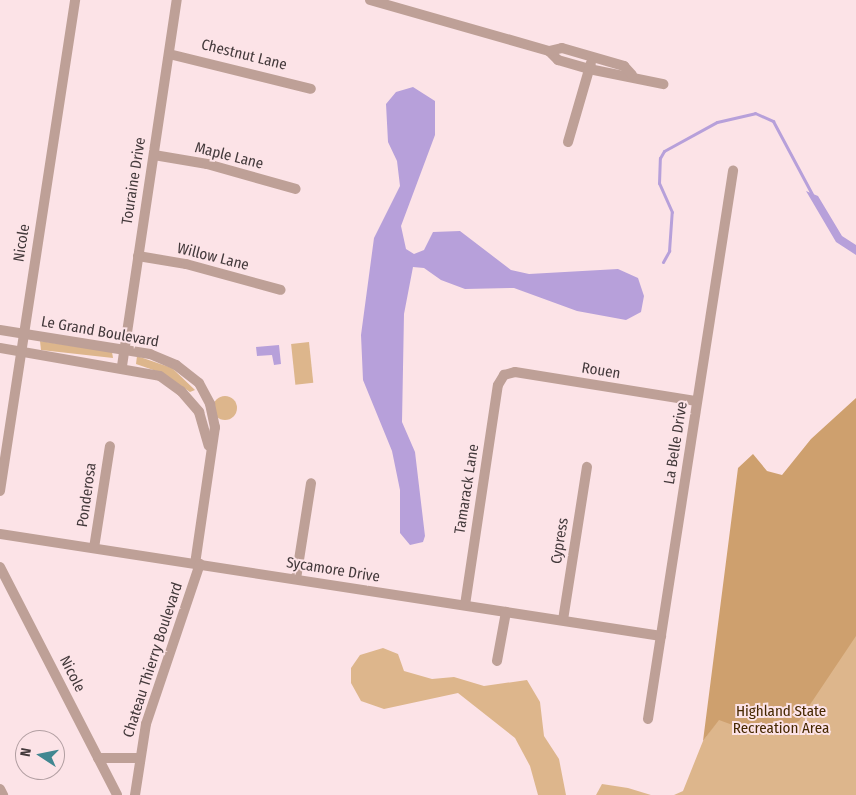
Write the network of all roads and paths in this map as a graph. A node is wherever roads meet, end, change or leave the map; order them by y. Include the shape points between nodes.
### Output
1 (75, 0) edge
2 (177, 0) edge
3 (370, 0) edge
4 (549, 51) junction
5 (169, 54) junction
6 (592, 57) junction
7 (589, 69) junction
8 (632, 75) junction
9 (663, 84) dead end
10 (311, 89) dead end
11 (568, 142) dead end
12 (154, 155) junction
13 (733, 172) dead end
14 (296, 189) dead end
15 (138, 256) junction
16 (280, 290) dead end
17 (0, 330) edge
18 (24, 334) junction
19 (0, 348) edge
20 (124, 349) junction
21 (21, 351) junction
22 (122, 366) junction
23 (502, 378) joint
24 (697, 401) junction
25 (110, 446) dead end
26 (210, 458) junction
27 (587, 466) dead end
28 (311, 483) dead end
29 (0, 492) edge
30 (0, 534) edge
31 (94, 548) junction
32 (198, 564) junction
33 (0, 567) edge
34 (296, 579) junction
35 (465, 605) junction
36 (506, 612) junction
37 (563, 620) junction
38 (661, 636) junction
39 (497, 661) dead end
40 (648, 719) dead end
41 (98, 758) junction
42 (138, 758) junction
43 (0, 789) edge
44 (3, 795) edge
45 (118, 795) edge
46 (135, 795) edge

1 - 18 street, Nicole
2 - 5 street, Touraine Drive
3 - 4 street
4 - 6 street via 562,48
4 - 7 street via 558,60
5 - 10 street, Chestnut Lane
5 - 12 street, Touraine Drive
6 - 7 street
6 - 8 street via 624,66
7 - 8 street via 620,78
7 - 11 street
8 - 9 street
12 - 14 street, Maple Lane
12 - 15 street, Touraine Drive
13 - 24 street, La Belle Drive
15 - 16 street, Willow Lane via 186,264
15 - 20 street, Touraine Drive
17 - 18 street, Le Grand Boulevard
18 - 20 street, Le Grand Boulevard
18 - 21 street, Nicole
19 - 21 street, Le Grand Boulevard
20 - 22 street, Touraine Drive
20 - 26 street, Le Grand Boulevard via 170,362 199,383 214,416
21 - 22 street, Le Grand Boulevard
21 - 29 street, Nicole
22 - 26 street, Le Grand Boulevard via 160,376 186,396 203,421
23 - 24 street, Rouen via 515,372
23 - 35 street, Tamarack Lane
24 - 38 street, La Belle Drive
25 - 31 street, Ponderosa
26 - 32 street, Le Grand Boulevard
27 - 37 street, Cypress
28 - 34 street
30 - 31 street, Sycamore Drive
31 - 32 street, Sycamore Drive
32 - 34 street, Sycamore Drive
32 - 42 street, Chateau Thierry Boulevard
33 - 41 street, Nicole
34 - 35 street, Sycamore Drive
35 - 36 street, Sycamore Drive
36 - 37 street, Sycamore Drive
36 - 39 street
37 - 38 street, Sycamore Drive
38 - 40 street, La Belle Drive
41 - 42 street
41 - 45 street, Nicole
42 - 46 street, Chateau Thierry Boulevard
43 - 44 street

